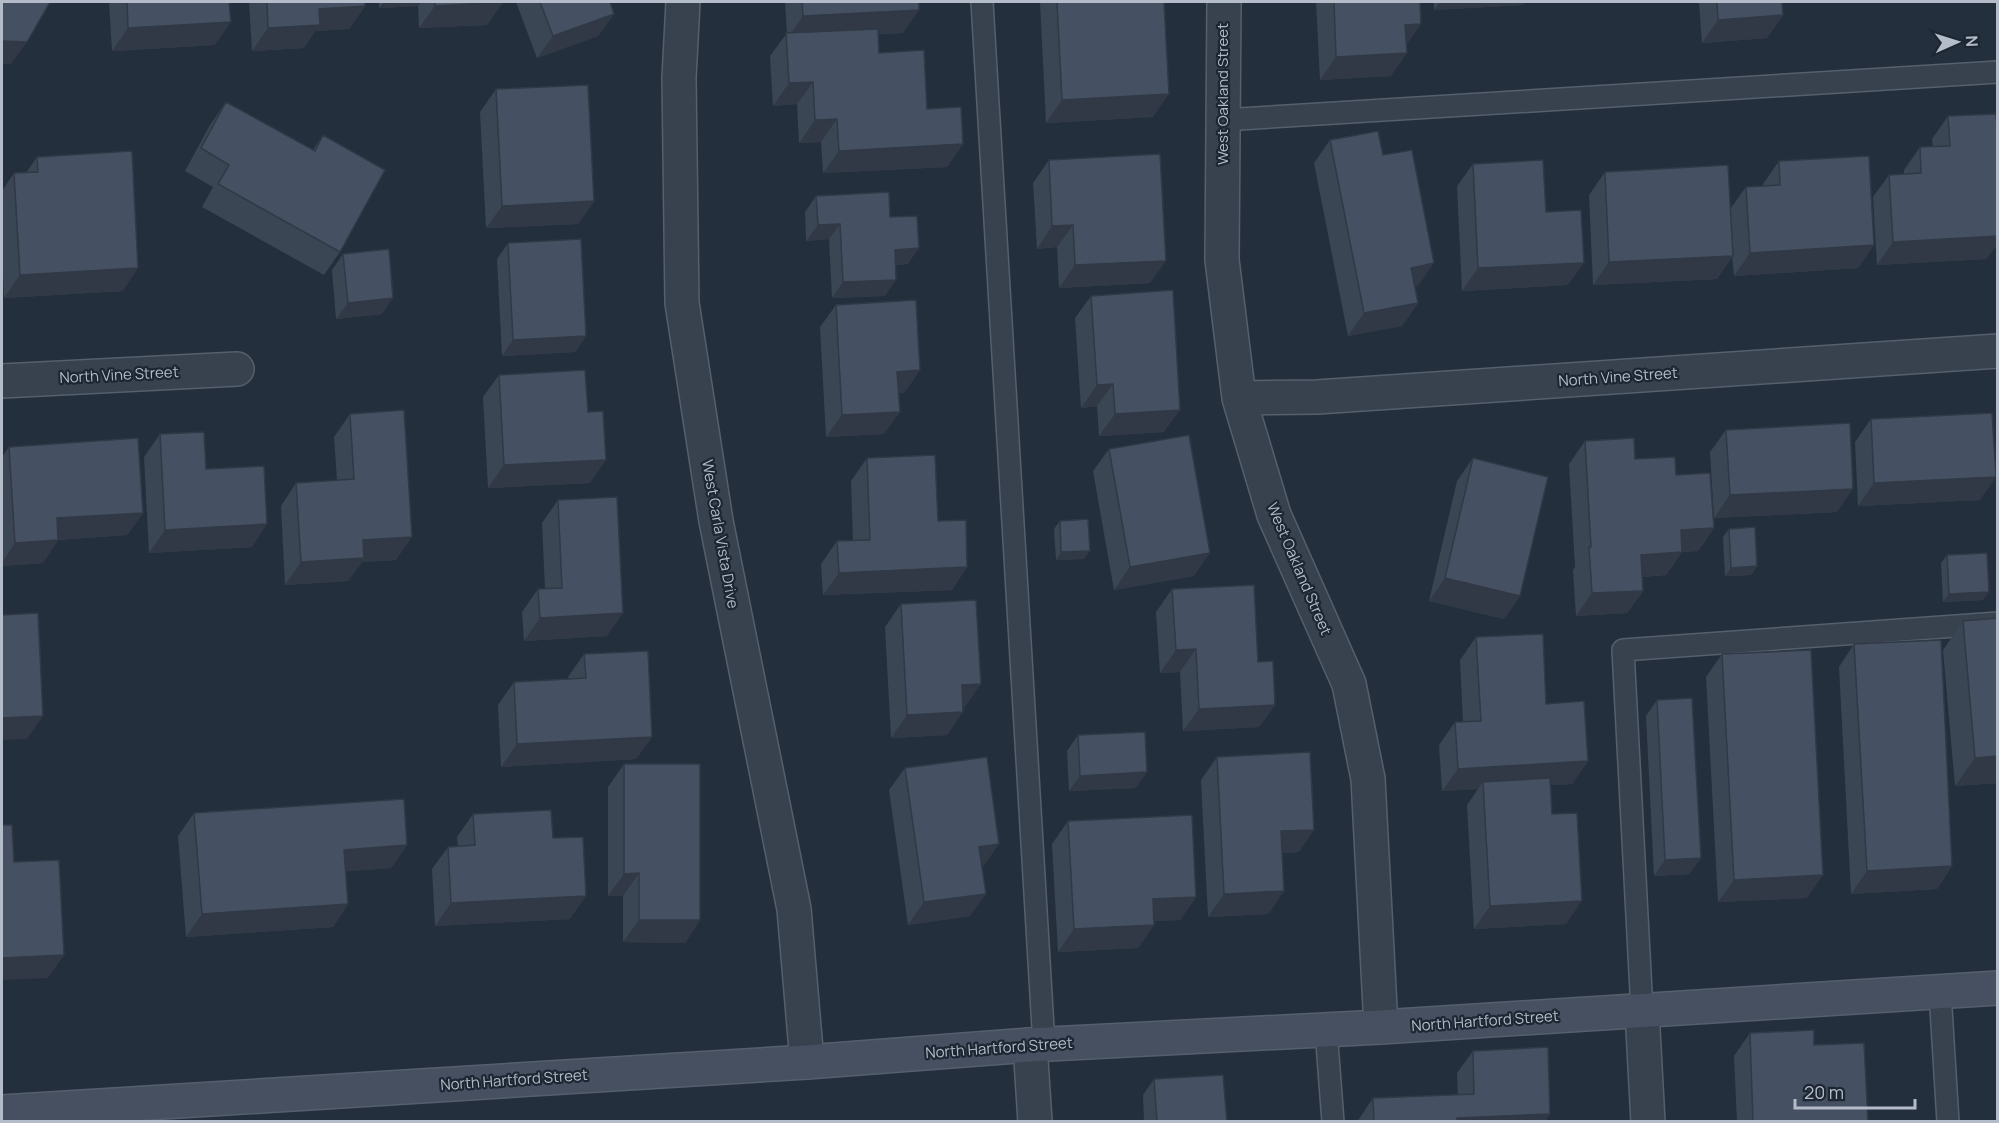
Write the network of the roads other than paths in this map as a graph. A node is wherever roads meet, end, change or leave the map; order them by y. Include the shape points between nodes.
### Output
1 (683, 2) edge
2 (982, 2) edge
3 (1224, 2) edge
4 (1998, 72) edge
5 (1223, 120) junction
6 (1998, 351) edge
7 (237, 369) dead end
8 (2, 381) edge
9 (1239, 398) junction
10 (1998, 623) edge
11 (1998, 987) edge
12 (1940, 992) junction
13 (1642, 1011) junction
14 (1381, 1027) junction
15 (1326, 1030) junction
16 (1037, 1045) junction
17 (807, 1062) junction
18 (2, 1112) edge
19 (1035, 1122) edge
20 (1333, 1122) edge
21 (1648, 1122) edge
22 (1948, 1122) edge

1 - 17 street, West Carla Vista Drive via 679,78 682,303 716,521 794,909
2 - 16 lane
3 - 5 street, West Oakland Street
4 - 5 lane
5 - 9 street, West Oakland Street via 1222,260
6 - 9 street, North Vine Street via 1317,397
7 - 8 street, North Vine Street
9 - 14 street, West Oakland Street via 1274,515 1349,684 1368,778
10 - 13 lane via 1623,650
11 - 12 street, North Hartford Street
12 - 13 street, North Hartford Street
12 - 22 lane
13 - 14 street, North Hartford Street
13 - 21 street
14 - 15 street, North Hartford Street
15 - 16 street, North Hartford Street
15 - 20 lane
16 - 17 street, North Hartford Street
16 - 19 street
17 - 18 street, North Hartford Street

